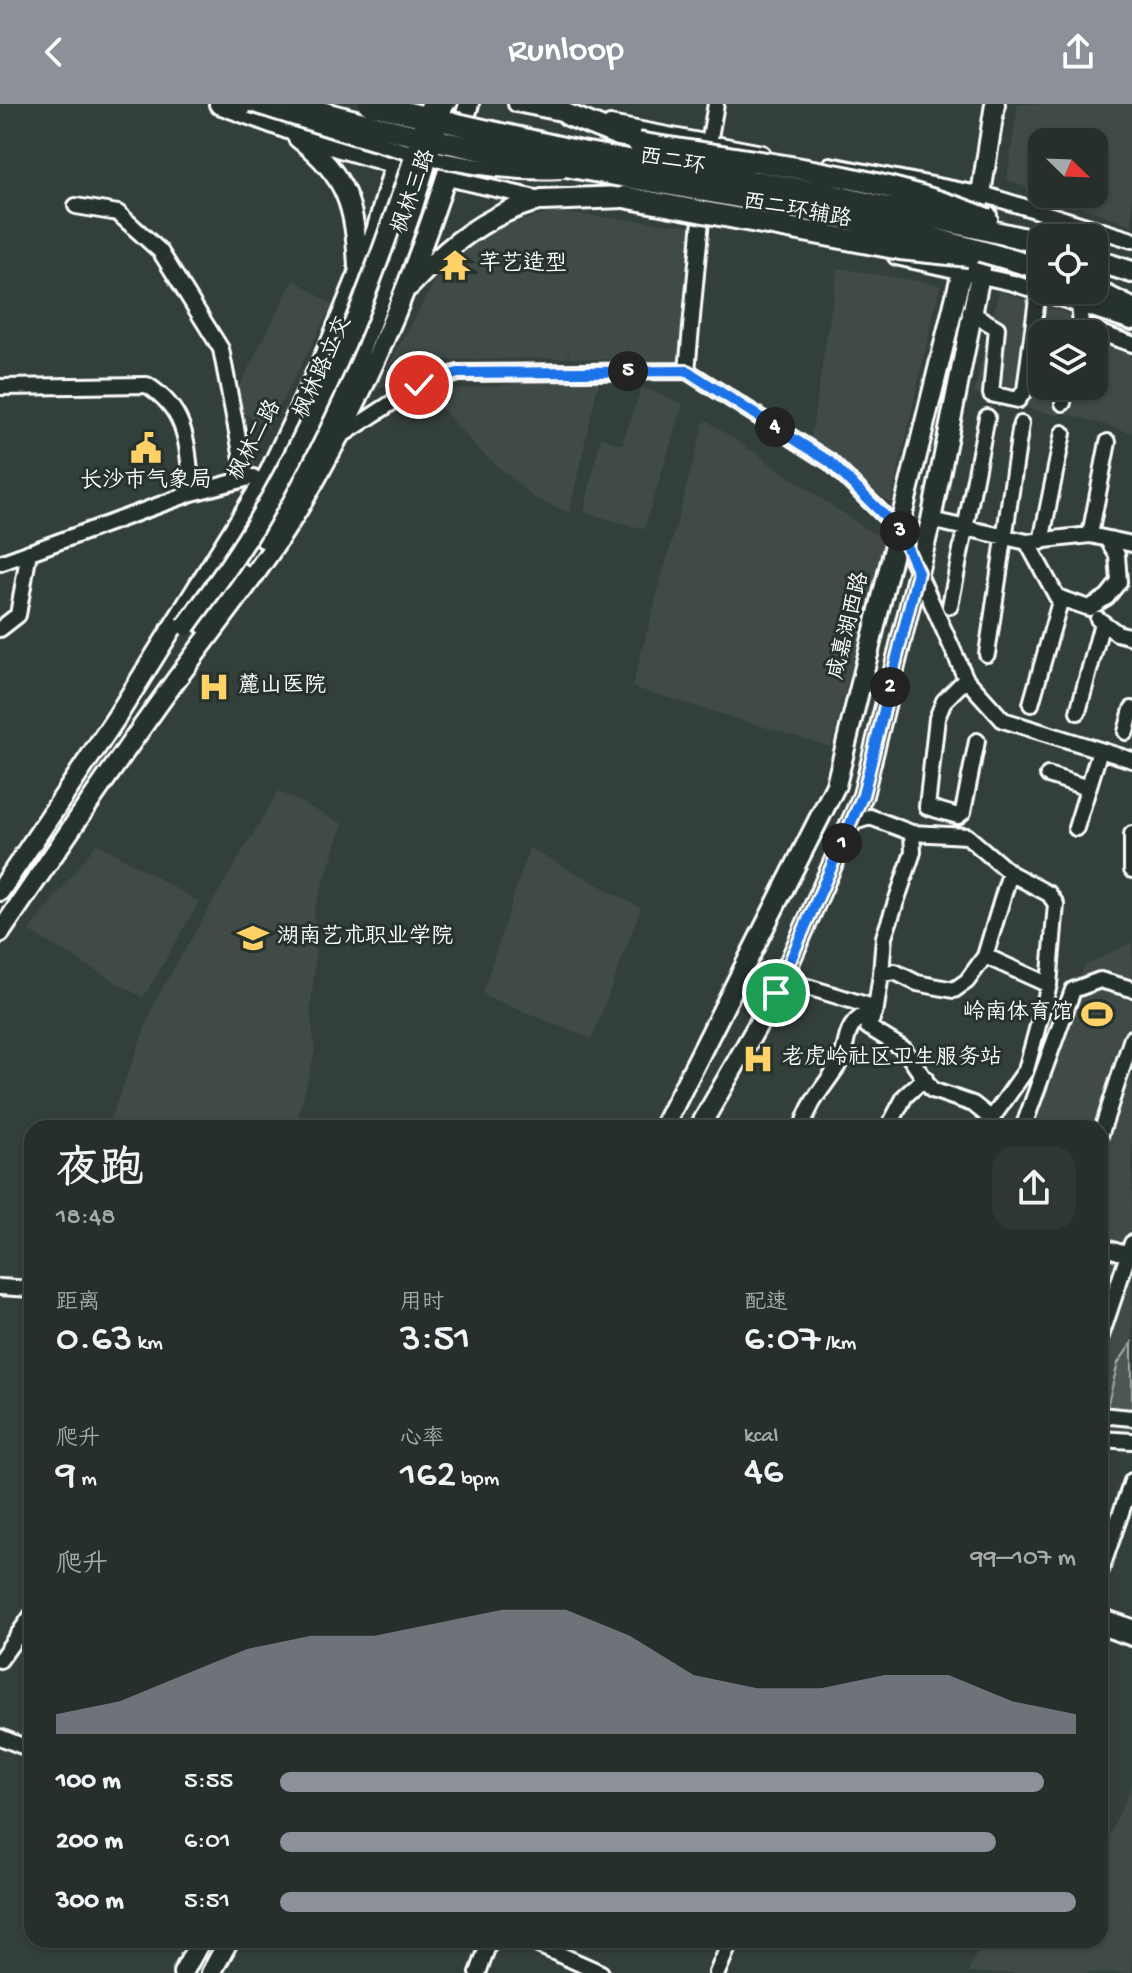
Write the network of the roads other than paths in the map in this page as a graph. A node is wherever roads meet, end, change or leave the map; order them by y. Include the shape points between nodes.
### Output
1 (219, 104) edge
2 (251, 104) edge
3 (293, 104) edge
4 (369, 104) edge
5 (400, 104) edge
6 (412, 104) edge
7 (469, 104) edge
8 (516, 104) edge
9 (714, 104) edge
10 (995, 104) edge
11 (1002, 104) edge
12 (561, 109) edge
13 (438, 110) edge
14 (283, 126) junction
15 (707, 143) junction
16 (396, 165) junction
17 (574, 170) junction
18 (447, 178) junction
19 (985, 195) junction
20 (542, 200) junction
21 (76, 206) dead end
22 (701, 220) junction
23 (1028, 239) edge
24 (1028, 240) edge
25 (1132, 240) edge
26 (1005, 258) junction
27 (1108, 260) edge
28 (1132, 263) edge
29 (1108, 264) edge
30 (1028, 265) edge
31 (1132, 272) edge
32 (971, 273) junction
33 (358, 277) junction
34 (1028, 288) edge
35 (403, 294) junction
36 (1108, 294) edge
37 (1132, 296) edge
38 (1108, 300) edge
39 (1036, 304) edge
40 (1086, 304) edge
41 (1105, 304) edge
42 (1132, 309) edge
43 (970, 312) junction
44 (1132, 322) edge
45 (1132, 344) edge
46 (687, 371) junction
47 (1, 387) edge
48 (1063, 400) edge
49 (1063, 403) dead end
50 (987, 417) dead end
51 (1021, 424) dead end
52 (1063, 433) dead end
53 (338, 438) junction
54 (1108, 442) dead end
55 (269, 473) junction
56 (246, 479) junction
57 (192, 493) junction
58 (931, 520) junction
59 (963, 528) junction
60 (899, 530) junction
61 (1090, 535) junction
62 (1002, 538) junction
63 (1107, 539) junction
64 (1034, 542) junction
65 (1132, 543) edge
66 (29, 552) junction
67 (0, 563) edge
68 (918, 572) junction
69 (1061, 598) junction
70 (950, 606) dead end
71 (1089, 608) junction
72 (1102, 623) junction
73 (193, 628) junction
74 (0, 629) edge
75 (1132, 637) edge
76 (987, 654) dead end
77 (966, 679) junction
78 (1031, 704) dead end
79 (1132, 709) edge
80 (1078, 712) dead end
81 (116, 718) junction
82 (1126, 732) dead end
83 (133, 738) junction
84 (977, 741) dead end
85 (1100, 750) junction
86 (1126, 758) edge
87 (1048, 775) dead end
88 (1088, 788) junction
89 (851, 823) junction
90 (1076, 828) dead end
91 (912, 833) junction
92 (1132, 834) edge
93 (1132, 870) edge
94 (1010, 873) junction
95 (0, 891) edge
96 (0, 933) edge
97 (985, 956) junction
98 (881, 974) junction
99 (782, 979) junction
100 (1049, 985) junction
101 (1132, 989) edge
102 (874, 1013) junction
103 (1132, 1038) edge
104 (925, 1078) junction
105 (667, 1120) edge
106 (703, 1120) edge
107 (806, 1120) edge
108 (892, 1120) edge
109 (986, 1120) edge
110 (991, 1120) edge
111 (1026, 1120) edge
112 (1105, 1120) edge
113 (1108, 1247) edge
114 (1130, 1249) edge
115 (0, 1287) edge
116 (24, 1288) edge
117 (1108, 1309) edge
118 (1108, 1416) edge
119 (1132, 1418) edge
120 (1108, 1440) edge
121 (1132, 1441) edge
122 (1132, 1481) edge
123 (1108, 1550) edge
124 (1108, 1619) edge
125 (24, 1626) edge
126 (1132, 1627) edge
127 (1108, 1630) edge
128 (1132, 1638) edge
129 (0, 1660) edge
130 (0, 1737) edge
131 (24, 1747) edge
132 (197, 1948) edge
133 (225, 1948) edge
134 (487, 1948) edge
135 (545, 1948) edge
136 (728, 1948) edge
137 (183, 1973) edge
138 (211, 1973) edge
139 (478, 1973) edge
140 (601, 1973) edge
141 (717, 1973) edge

1 - 14 main road
2 - 17 street, bridge via 485,169
3 - 17 highway, 西二环, bridge via 419,138
4 - 13 highway, 西二环, bridge
5 - 13 street, bridge
6 - 16 main road, 枫林三路
7 - 18 main road, 枫林三路
8 - 12 street
9 - 15 street
10 - 19 main road, 咸嘉湖西路
11 - 19 main road, 咸嘉湖西路
12 - 15 street
12 - 23 highway, bridge via 638,143 940,201
13 - 24 highway, 西二环, bridge via 581,152 823,193
13 - 73 main road, 枫林路立交, bridge via 341,354 261,515
14 - 16 main road
14 - 33 main road via 326,160 349,199 356,220
15 - 19 street
16 - 18 main road
16 - 33 main road, 枫林二路
17 - 26 highway, 西二环, bridge via 817,212
18 - 20 street, 西二环辅路
18 - 35 main road, 枫林三路
19 - 25 street
19 - 32 main road, 咸嘉湖西路
20 - 22 street, 西二环辅路
20 - 26 highway, bridge via 624,197 900,249
20 - 35 main road via 509,208 455,241
21 - 56 street via 118,213 160,251 221,349
22 - 32 street, 西二环辅路
22 - 46 street
26 - 30 highway, 西二环
27 - 28 highway
29 - 31 highway
32 - 34 street, 西二环辅路
32 - 43 main road, 咸嘉湖西路
32 - 60 main road, 咸嘉湖西路
33 - 55 main road, 枫林二路
35 - 53 main road
36 - 37 highway
38 - 42 highway
39 - 43 street via 1025,390 1018,400 991,394 997,328
40 - 45 street via 1081,324
41 - 44 street, 西二环辅路
43 - 58 main road, 咸嘉湖西路
46 - 53 street via 458,373 419,385
46 - 60 street via 830,462
47 - 57 street via 147,385 162,395 184,428
48 - 49 street
50 - 59 street
51 - 62 street
52 - 64 street
53 - 83 main road via 256,572
54 - 61 street
55 - 56 street
55 - 81 main road, 枫林二路
56 - 57 street
57 - 66 street
58 - 59 street
58 - 68 main road, 咸嘉湖西路
59 - 62 street
59 - 70 street
60 - 68 street
60 - 105 main road, 咸嘉湖西路 via 836,785
61 - 63 street
61 - 64 street
62 - 64 street
62 - 76 street
63 - 65 street
63 - 71 street via 1117,555 1119,582
64 - 69 street
66 - 67 street
66 - 74 street via 18,615
68 - 77 street
68 - 89 main road, 咸嘉湖西路 via 863,795
69 - 71 street
69 - 78 street
71 - 72 street
72 - 75 street
72 - 80 street
73 - 81 main road, 枫林二路
73 - 83 main road
77 - 84 street via 944,701 937,718 927,807 958,816 963,812
77 - 85 street via 1003,720
79 - 82 street
81 - 95 main road, 枫林二路
83 - 96 main road
85 - 86 street
85 - 88 street
87 - 88 street
88 - 90 street
89 - 91 street via 870,817
89 - 99 main road, 咸嘉湖西路
91 - 94 street via 967,836
91 - 98 street via 913,852 884,937
92 - 93 street
94 - 97 street
94 - 100 street via 1049,894 1056,904
97 - 98 street via 954,990 917,983 895,972
97 - 100 street
98 - 102 street
99 - 102 street
99 - 106 main road, 咸嘉湖西路
100 - 110 street via 1026,1070
101 - 111 street via 1100,980 1073,990
102 - 104 street via 868,1027 904,1049
102 - 107 street via 853,1022 838,1066 816,1092
103 - 112 street
104 - 108 street via 905,1096
104 - 109 street via 932,1090 973,1104
113 - 114 street
114 - 117 street
115 - 116 street
118 - 119 street
120 - 121 street
122 - 123 street
124 - 126 street
125 - 129 street
127 - 128 street
130 - 131 street
132 - 137 main road
133 - 138 main road
134 - 139 street
135 - 140 street
136 - 141 street

